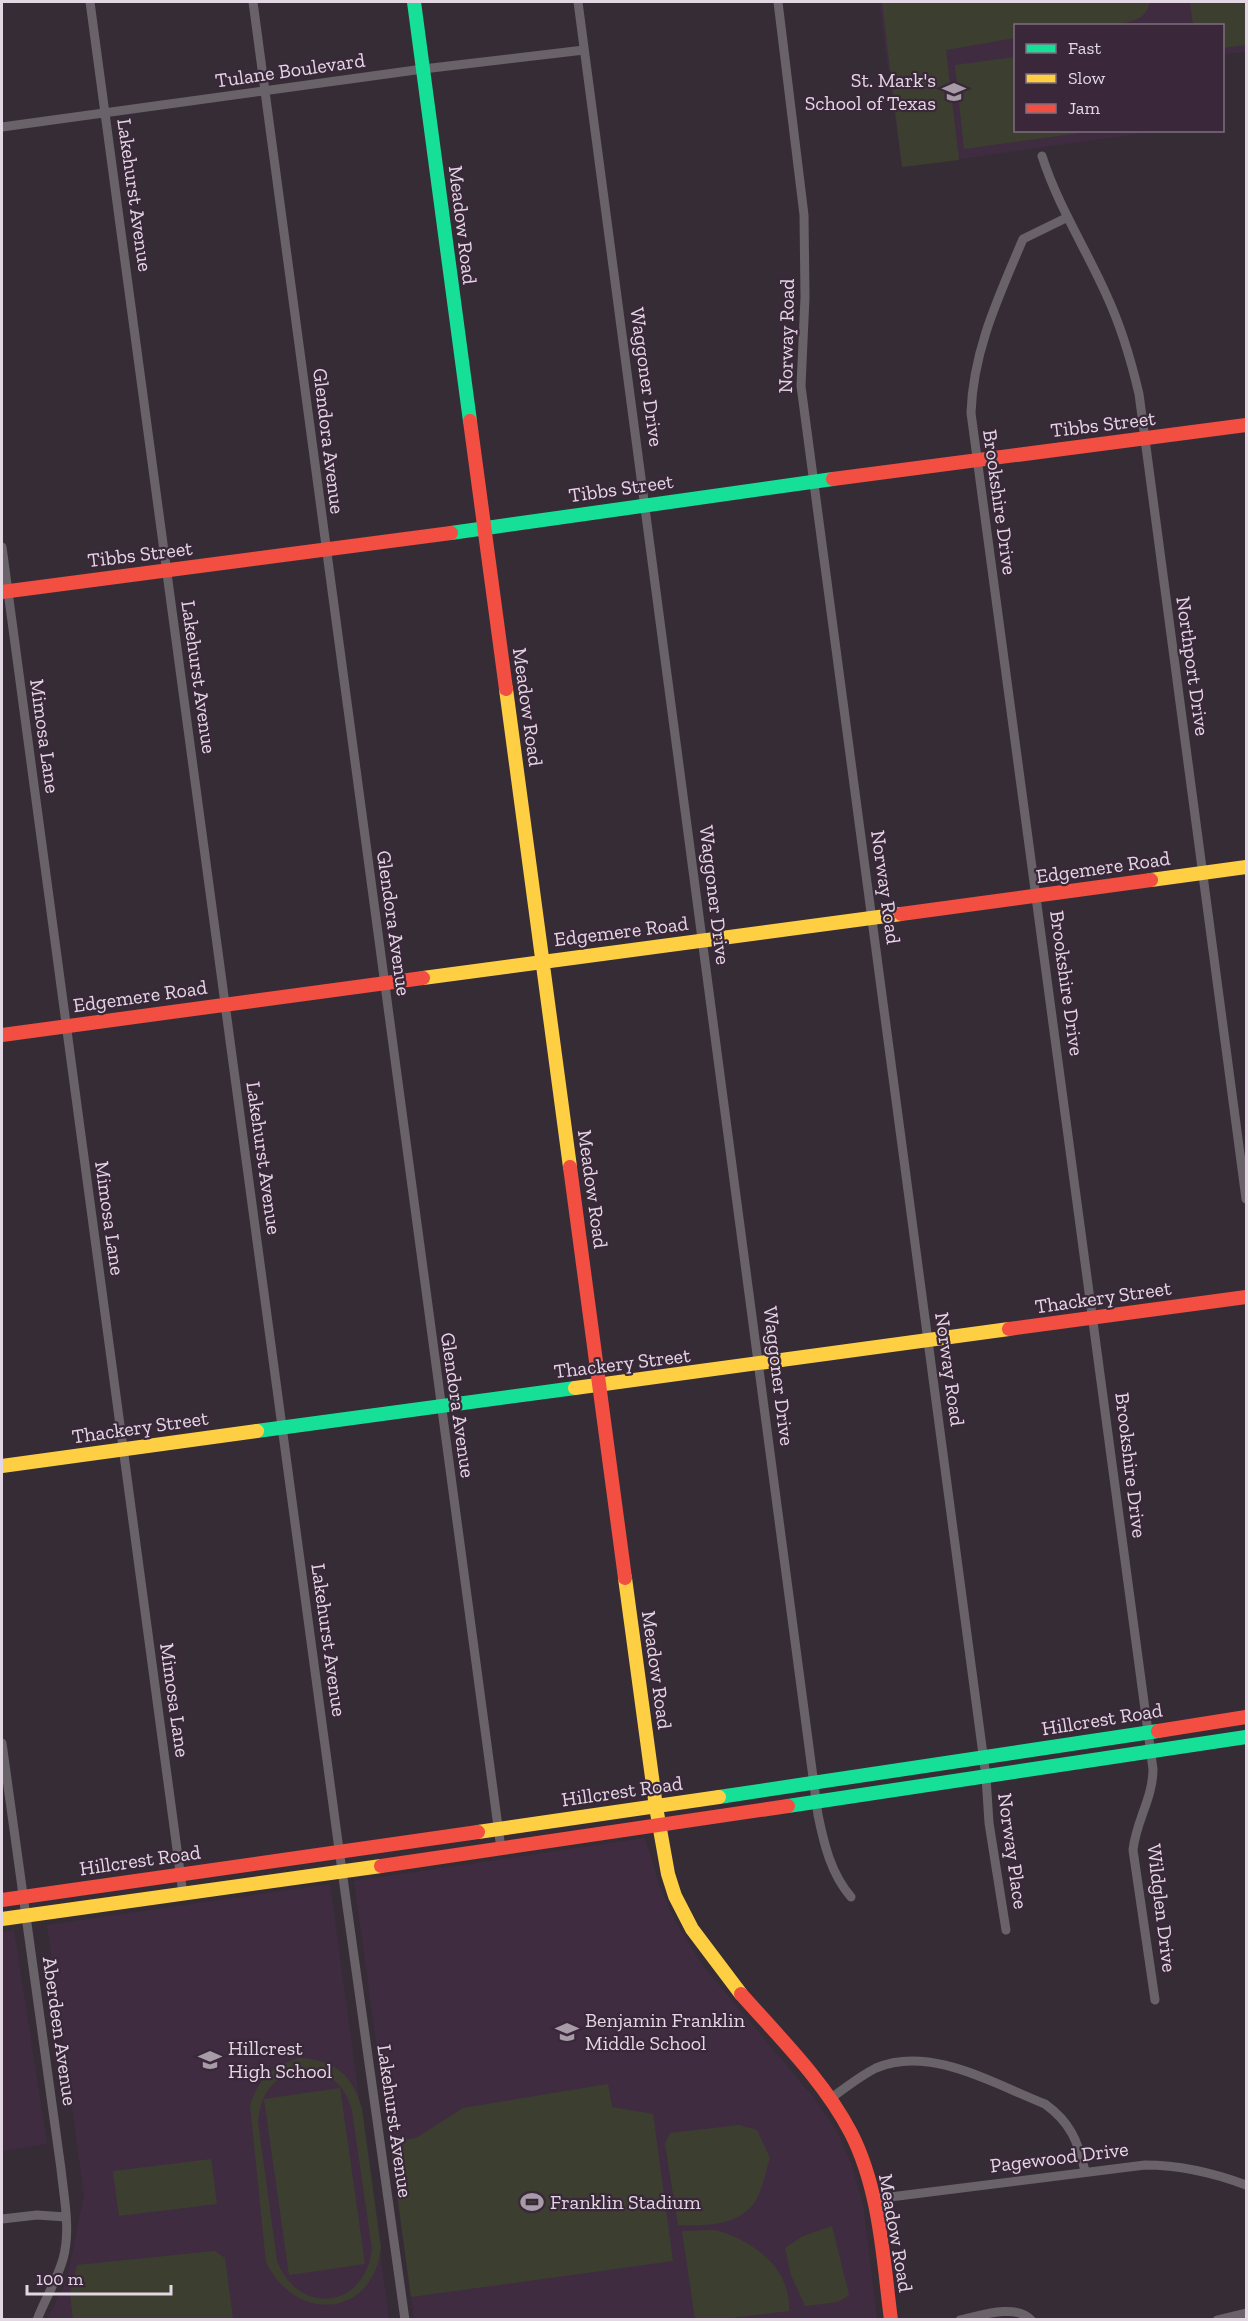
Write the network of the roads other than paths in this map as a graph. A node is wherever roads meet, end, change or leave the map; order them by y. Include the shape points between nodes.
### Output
1 (90, 2) edge
2 (253, 2) edge
3 (414, 2) edge
4 (578, 2) edge
5 (778, 2) edge
6 (585, 50) junction
7 (423, 69) junction
8 (265, 91) junction
9 (106, 113) junction
10 (2, 127) edge
11 (1042, 156) dead end
12 (1066, 218) junction
13 (1246, 425) edge
14 (1145, 438) junction
15 (976, 461) junction
16 (814, 482) junction
17 (646, 504) junction
18 (485, 528) junction
19 (2, 547) edge
20 (324, 550) junction
21 (166, 571) junction
22 (4, 591) edge
23 (1246, 867) edge
24 (1203, 873) junction
25 (1038, 896) junction
26 (872, 918) junction
27 (703, 940) junction
28 (542, 961) junction
29 (384, 982) junction
30 (225, 1004) junction
31 (66, 1026) junction
32 (2, 1035) edge
33 (1246, 1199) edge
34 (1246, 1298) edge
35 (1094, 1318) junction
36 (928, 1341) junction
37 (760, 1364) junction
38 (600, 1385) junction
39 (440, 1407) junction
40 (282, 1428) junction
41 (123, 1449) junction
42 (2, 1466) edge
43 (1246, 1717) edge
44 (1148, 1732) junction
45 (1246, 1737) edge
46 (2, 1743) edge
47 (1151, 1752) junction
48 (983, 1758) junction
49 (986, 1777) junction
50 (815, 1793) junction
51 (656, 1807) junction
52 (659, 1826) junction
53 (498, 1829) junction
54 (501, 1849) junction
55 (339, 1852) junction
56 (342, 1871) junction
57 (180, 1873) junction
58 (183, 1894) junction
59 (23, 1896) junction
60 (851, 1897) dead end
61 (2, 1900) edge
62 (25, 1915) junction
63 (2, 1919) edge
64 (1006, 1930) dead end
65 (1155, 2000) dead end
66 (830, 2099) junction
67 (1085, 2171) junction
68 (1246, 2185) edge
69 (874, 2199) junction
70 (66, 2217) junction
71 (2, 2219) edge
72 (1246, 2313) edge
73 (37, 2319) edge
74 (405, 2319) edge
75 (891, 2319) edge
76 (960, 2319) edge
77 (1031, 2319) edge
78 (1217, 2319) edge

1 - 9 street, Lakehurst Avenue
2 - 8 street, Glendora Avenue
3 - 7 street, Meadow Road
4 - 6 street, Waggoner Drive
5 - 16 street, Norway Road via 804,215 801,386
6 - 7 street, Tulane Boulevard
6 - 17 street, Waggoner Drive
7 - 8 street, Tulane Boulevard
7 - 18 street, Meadow Road
8 - 9 street, Tulane Boulevard
8 - 20 street, Glendora Avenue
9 - 10 street, Tulane Boulevard
9 - 21 street, Lakehurst Avenue
11 - 12 street, Northport Drive
12 - 14 street, Northport Drive via 1106,294 1129,352
12 - 15 street, Brookshire Drive via 1023,239 987,323 972,387
13 - 14 street, Tibbs Street
14 - 15 street, Tibbs Street
14 - 24 street, Northport Drive
15 - 16 street, Tibbs Street
15 - 25 street, Brookshire Drive
16 - 17 street, Tibbs Street
16 - 26 street, Norway Road
17 - 18 street, Tibbs Street
17 - 27 street, Waggoner Drive
18 - 20 street, Tibbs Street
18 - 28 street, Meadow Road
19 - 22 street, Mimosa Lane
20 - 21 street, Tibbs Street
20 - 29 street, Glendora Avenue
21 - 22 street, Tibbs Street
21 - 30 street, Lakehurst Avenue
22 - 31 street, Mimosa Lane
23 - 24 street, Edgemere Road
24 - 25 street, Edgemere Road
24 - 33 street, Northport Drive
25 - 26 street, Edgemere Road
25 - 35 street, Brookshire Drive
26 - 27 street, Edgemere Road
26 - 36 street, Norway Road
27 - 28 street, Edgemere Road
27 - 37 street, Waggoner Drive
28 - 29 street, Edgemere Road
28 - 38 street, Meadow Road
29 - 30 street, Edgemere Road
29 - 39 street, Glendora Avenue
30 - 31 street, Edgemere Road
30 - 40 street, Lakehurst Avenue
31 - 32 street, Edgemere Road
31 - 41 street, Mimosa Lane
34 - 35 street, Thackery Street
35 - 36 street, Thackery Street
35 - 44 street, Brookshire Drive
36 - 37 street, Thackery Street
36 - 48 street, Norway Road
37 - 38 street, Thackery Street
37 - 50 street, Waggoner Drive
38 - 39 street, Thackery Street
38 - 51 street, Meadow Road
39 - 40 street, Thackery Street
39 - 53 street, Glendora Avenue
40 - 41 street, Thackery Street
40 - 55 street, Lakehurst Avenue
41 - 42 street, Thackery Street
41 - 57 street, Mimosa Lane
43 - 44 street, Hillcrest Road
44 - 47 street, Brookshire Drive
44 - 48 street, Hillcrest Road
45 - 47 street, Hillcrest Road
46 - 59 street, Aberdeen Avenue
47 - 49 street, Hillcrest Road
47 - 65 street, Wildglen Drive via 1152,1790 1137,1827 1133,1850
48 - 49 street, Norway Road
48 - 50 street, Hillcrest Road
49 - 50 street, Hillcrest Road
49 - 64 street, Norway Place
50 - 51 street, Hillcrest Road
50 - 52 street, Hillcrest Road
50 - 60 street, Waggoner Drive via 825,1850
51 - 52 street, Meadow Road
51 - 53 street, Hillcrest Road
52 - 54 street, Hillcrest Road
52 - 66 street, Meadow Road via 666,1869 676,1897 705,1951
53 - 54 street, Glendora Avenue
53 - 55 street, Hillcrest Road
54 - 56 street, Hillcrest Road
55 - 56 street, Lakehurst Avenue
55 - 57 street, Hillcrest Road
56 - 58 street, Hillcrest Road
56 - 74 street, Lakehurst Avenue
57 - 58 street, Mimosa Lane
57 - 59 street, Hillcrest Road
58 - 62 street, Hillcrest Road
59 - 61 street, Hillcrest Road
59 - 62 street, Aberdeen Avenue
62 - 63 street, Hillcrest Road
62 - 70 street, Aberdeen Avenue
66 - 67 street via 876,2068 901,2061 935,2061 1051,2108 1074,2132
66 - 69 street, Meadow Road via 857,2147
67 - 68 street, Pagewood Drive via 1163,2165 1205,2172
67 - 69 street, Pagewood Drive
69 - 75 street, Meadow Road
70 - 71 street
70 - 73 street, Aberdeen Avenue via 63,2260
72 - 78 street
76 - 77 street via 1013,2311

